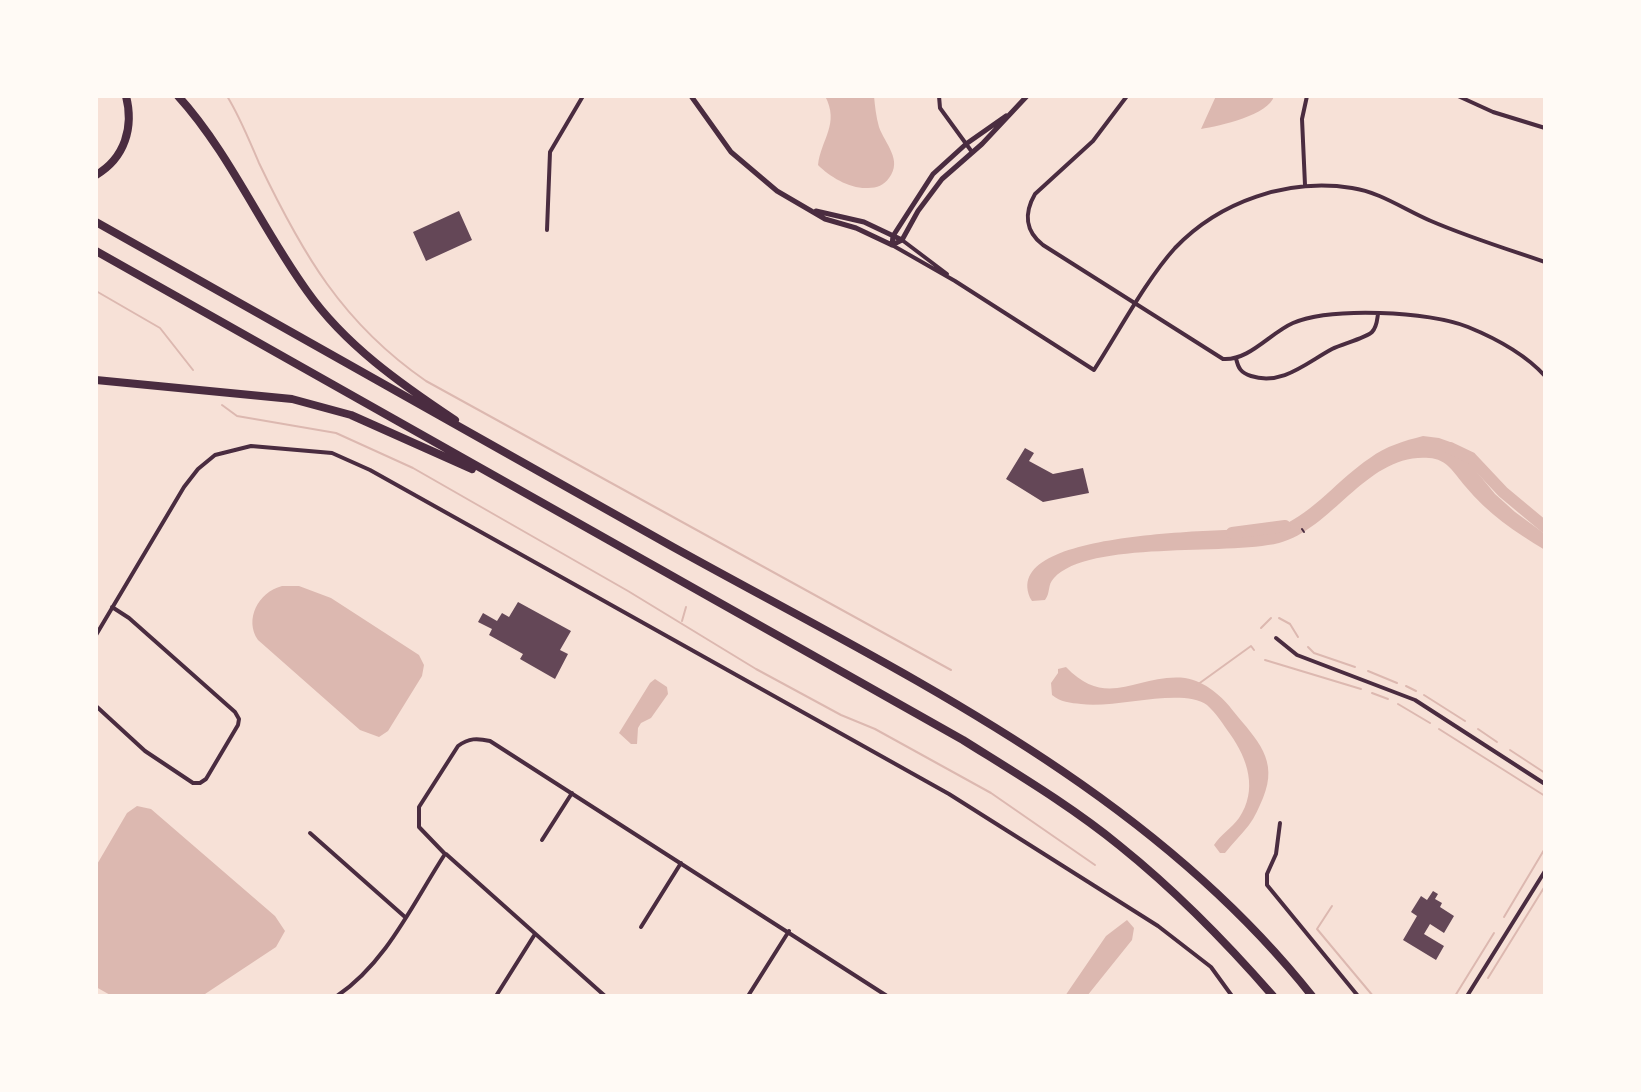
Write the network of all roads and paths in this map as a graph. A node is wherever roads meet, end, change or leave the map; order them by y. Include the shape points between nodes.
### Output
1 (126, 96) edge
2 (178, 96) edge
3 (583, 96) edge
4 (691, 96) edge
5 (939, 96) edge
6 (1027, 96) edge
7 (1127, 96) edge
8 (1307, 96) edge
9 (1458, 96) edge
10 (1016, 108) junction
11 (1545, 128) edge
12 (966, 144) junction
13 (972, 152) junction
14 (96, 175) edge
15 (1305, 185) junction
16 (807, 209) junction
17 (96, 222) edge
18 (547, 230) dead end
19 (893, 236) junction
20 (902, 240) junction
21 (892, 245) junction
22 (96, 251) edge
23 (1545, 262) edge
24 (955, 281) junction
25 (1136, 304) junction
26 (1378, 314) junction
27 (1236, 358) junction
28 (1545, 376) edge
29 (96, 380) edge
30 (508, 456) junction
31 (517, 489) junction
32 (112, 607) junction
33 (96, 635) edge
34 (1276, 638) dead end
35 (96, 706) edge
36 (1545, 784) edge
37 (572, 793) junction
38 (1280, 823) dead end
39 (310, 833) dead end
40 (542, 840) dead end
41 (445, 854) junction
42 (681, 863) junction
43 (1545, 871) edge
44 (405, 917) junction
45 (641, 927) dead end
46 (789, 931) junction
47 (535, 934) junction
48 (1297, 978) junction
49 (887, 995) edge
50 (337, 996) edge
51 (496, 996) edge
52 (605, 996) edge
53 (748, 996) edge
54 (1232, 996) edge
55 (1273, 996) edge
56 (1312, 996) edge
57 (1319, 996) edge
58 (1358, 996) edge
59 (1467, 996) edge

1 - 14 highway via 129,122 123,147
2 - 30 highway via 323,312 389,374
3 - 18 street via 550,152
4 - 16 street via 731,152 765,183
5 - 12 street via 940,108
6 - 10 street
7 - 25 street via 1093,141 1035,194 1027,217 1038,241
8 - 15 street via 1302,119
9 - 11 street
10 - 12 street
10 - 13 street
12 - 13 street
12 - 19 street via 933,174
13 - 20 street via 929,195
15 - 23 street via 1354,188
15 - 25 street via 1273,190 1205,222 1174,249
16 - 19 street via 864,222
16 - 21 street
17 - 30 highway
19 - 20 street
19 - 21 street
20 - 21 street
20 - 24 street
21 - 24 street
22 - 31 highway
24 - 25 street via 1094,370
25 - 27 street via 1217,356
26 - 27 street via 1305,318
26 - 27 street via 1368,335 1286,375 1248,375
26 - 28 street via 1466,326 1521,355
29 - 31 highway via 253,393 322,406
30 - 48 highway via 1050,761 1178,859
31 - 55 highway via 963,740 1062,803 1172,892
32 - 33 street
32 - 35 street via 239,719 206,779 193,783 145,751
32 - 54 street via 184,487 215,455 251,446 332,453 936,787 1158,926 1211,967
34 - 36 street via 1297,655 1415,700
37 - 40 street
37 - 41 street via 490,741 467,740 419,807 419,827
37 - 42 street
38 - 58 street via 1267,885
39 - 44 street
41 - 44 street
41 - 47 street
42 - 45 street
42 - 46 street
43 - 59 street
44 - 50 street via 371,967
46 - 49 street
46 - 53 street
47 - 51 street
47 - 52 street
48 - 56 highway
48 - 57 highway

